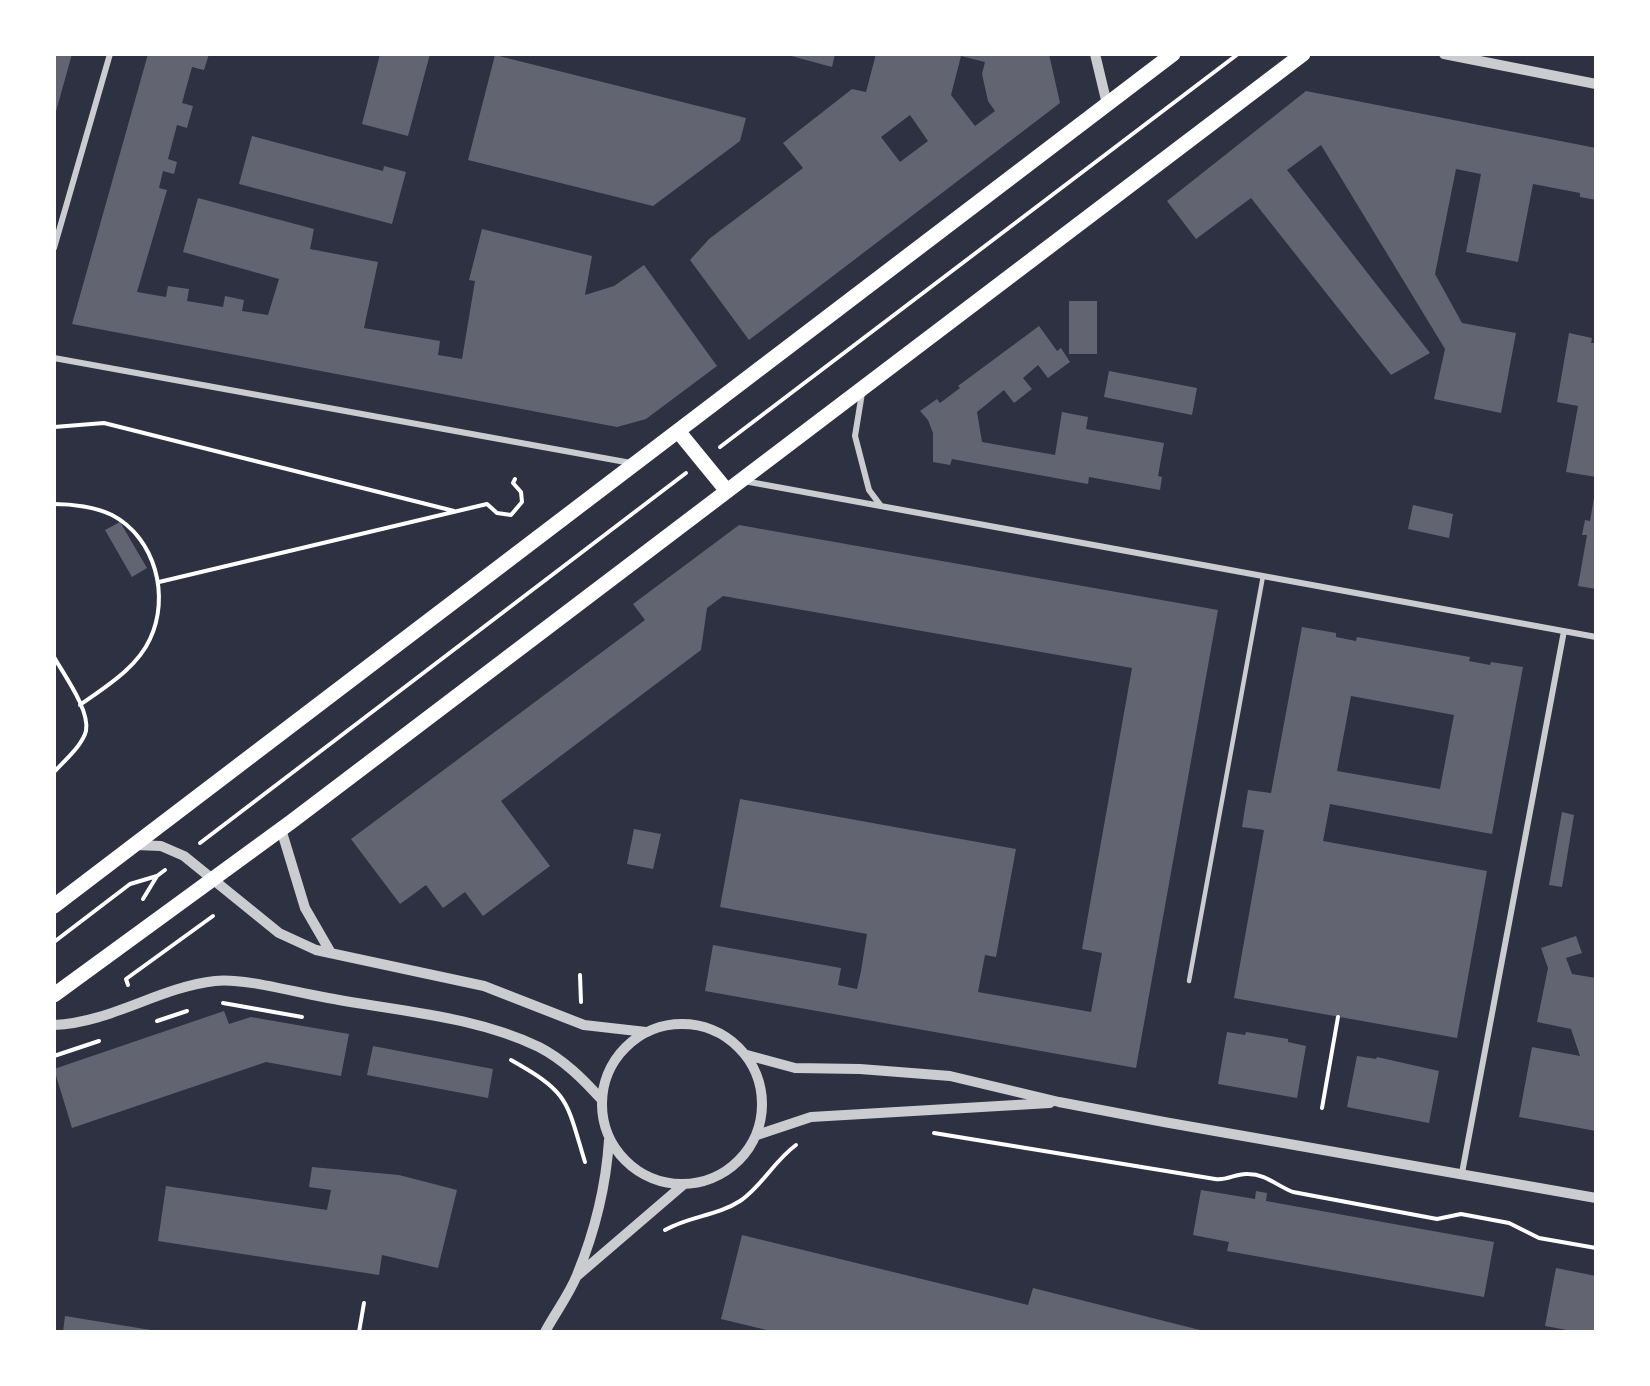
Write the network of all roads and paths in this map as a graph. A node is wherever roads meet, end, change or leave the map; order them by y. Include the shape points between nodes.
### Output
1 (110, 54) edge
2 (1095, 54) edge
3 (1173, 54) edge
4 (1238, 54) edge
5 (1303, 54) edge
6 (1444, 54) edge
7 (1596, 84) edge
8 (1107, 104) junction
9 (54, 248) edge
10 (54, 358) edge
11 (863, 388) junction
12 (54, 427) edge
13 (678, 432) junction
14 (717, 450) dead end
15 (635, 464) junction
16 (689, 471) dead end
17 (515, 479) dead end
18 (741, 480) junction
19 (726, 491) junction
20 (54, 504) edge
21 (881, 506) junction
22 (454, 511) junction
23 (1263, 576) junction
24 (159, 582) junction
25 (1564, 632) junction
26 (1596, 637) edge
27 (54, 657) edge
28 (80, 705) junction
29 (54, 772) edge
30 (281, 830) junction
31 (206, 839) dead end
32 (135, 845) junction
33 (157, 876) dead end
34 (212, 880) junction
35 (54, 906) edge
36 (213, 916) dead end
37 (54, 942) edge
38 (331, 954) junction
39 (580, 975) dead end
40 (1189, 981) dead end
41 (128, 988) dead end
42 (54, 995) edge
43 (214, 1004) dead end
44 (582, 1005) dead end
45 (195, 1008) dead end
46 (305, 1017) dead end
47 (1338, 1017) dead end
48 (149, 1024) dead end
49 (54, 1025) edge
50 (646, 1032) junction
51 (108, 1038) dead end
52 (747, 1055) junction
53 (54, 1056) edge
54 (507, 1058) dead end
55 (601, 1099) junction
56 (1059, 1102) junction
57 (1322, 1108) dead end
58 (929, 1133) dead end
59 (757, 1135) junction
60 (609, 1140) junction
61 (804, 1142) dead end
62 (585, 1170) dead end
63 (1462, 1173) junction
64 (682, 1185) junction
65 (1596, 1198) edge
66 (656, 1238) dead end
67 (1596, 1248) edge
68 (576, 1276) junction
69 (364, 1303) dead end
70 (359, 1332) edge
71 (545, 1332) edge

1 - 9 street
2 - 8 street
3 - 8 main road
4 - 14 path
5 - 11 main road
6 - 7 street
8 - 13 main road
10 - 15 street
11 - 18 main road
11 - 21 street via 855,436 869,490
12 - 22 path via 104,423
13 - 15 main road
13 - 19 main road
15 - 32 main road
16 - 31 path
17 - 22 path via 513,483 521,492 522,502 511,515 497,513 487,504
18 - 19 main road
18 - 21 street
19 - 30 main road
20 - 24 path via 99,510 127,525 146,548
21 - 23 street
22 - 24 path
23 - 25 street
23 - 40 lane
24 - 28 path via 157,618 145,648 128,668
25 - 26 street
25 - 63 street
27 - 28 path
28 - 29 path via 86,732
30 - 34 main road
30 - 38 street via 304,908
32 - 34 street via 161,846 184,856
32 - 35 main road
33 - 37 path via 130,884
34 - 38 street via 279,933
34 - 42 main road
36 - 41 path via 126,979
38 - 50 street via 484,986 584,1025
39 - 44 path
43 - 46 path
45 - 48 path
47 - 57 path
49 - 55 street via 81,1021 176,989 217,981 261,986 503,1033 540,1048 567,1065
50 - 52 street via 690,1023 721,1034
50 - 55 street via 614,1060
51 - 53 path
52 - 56 street via 795,1068 950,1076
52 - 59 street via 762,1094
54 - 62 path via 560,1092 572,1119
55 - 60 street
56 - 59 street via 812,1117
56 - 63 street
58 - 67 path via 1224,1181 1249,1174 1273,1180 1293,1192 1437,1219 1461,1214 1509,1223 1539,1238
59 - 64 street via 745,1155 727,1171 706,1181
60 - 64 street via 640,1173 660,1182
60 - 68 street via 600,1208
61 - 66 path via 783,1155 762,1182 736,1203 675,1225
63 - 65 street
64 - 68 street
68 - 71 street
69 - 70 path

